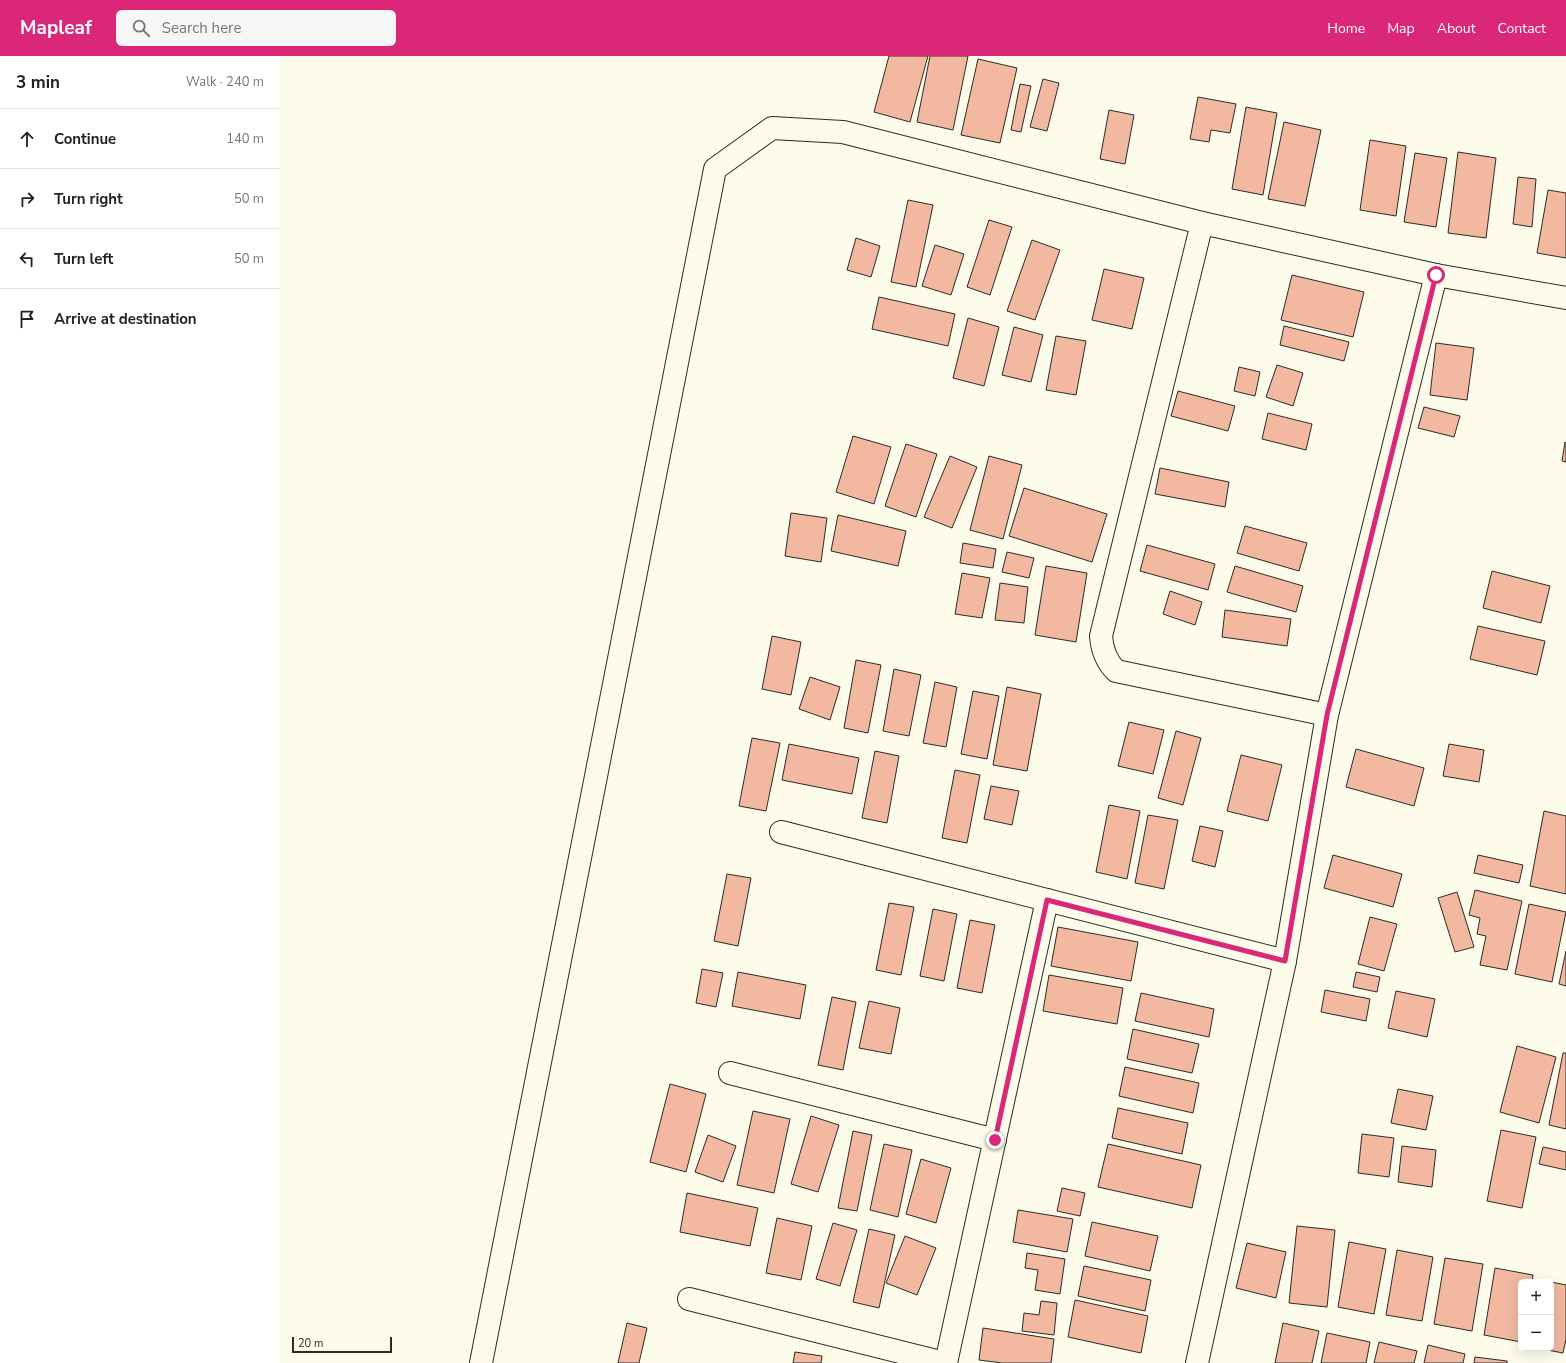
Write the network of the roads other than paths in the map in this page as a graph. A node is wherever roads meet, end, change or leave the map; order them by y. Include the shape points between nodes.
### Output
1 (1202, 223) junction
2 (1436, 275) junction
3 (1566, 298) edge
4 (1327, 715) junction
5 (781, 832) dead end
6 (1047, 900) junction
7 (1285, 961) junction
8 (730, 1073) dead end
9 (995, 1140) junction
10 (689, 1299) dead end
11 (481, 1363) edge
12 (945, 1363) edge
13 (1197, 1363) edge

1 - 2 street
1 - 4 street via 1101,636 1102,648 1116,672
1 - 11 street via 843,132 772,128 715,169
2 - 3 street
2 - 4 street
4 - 7 street
5 - 6 street
6 - 7 street
6 - 9 street
7 - 13 street
8 - 9 street
9 - 12 street
10 - 12 street

